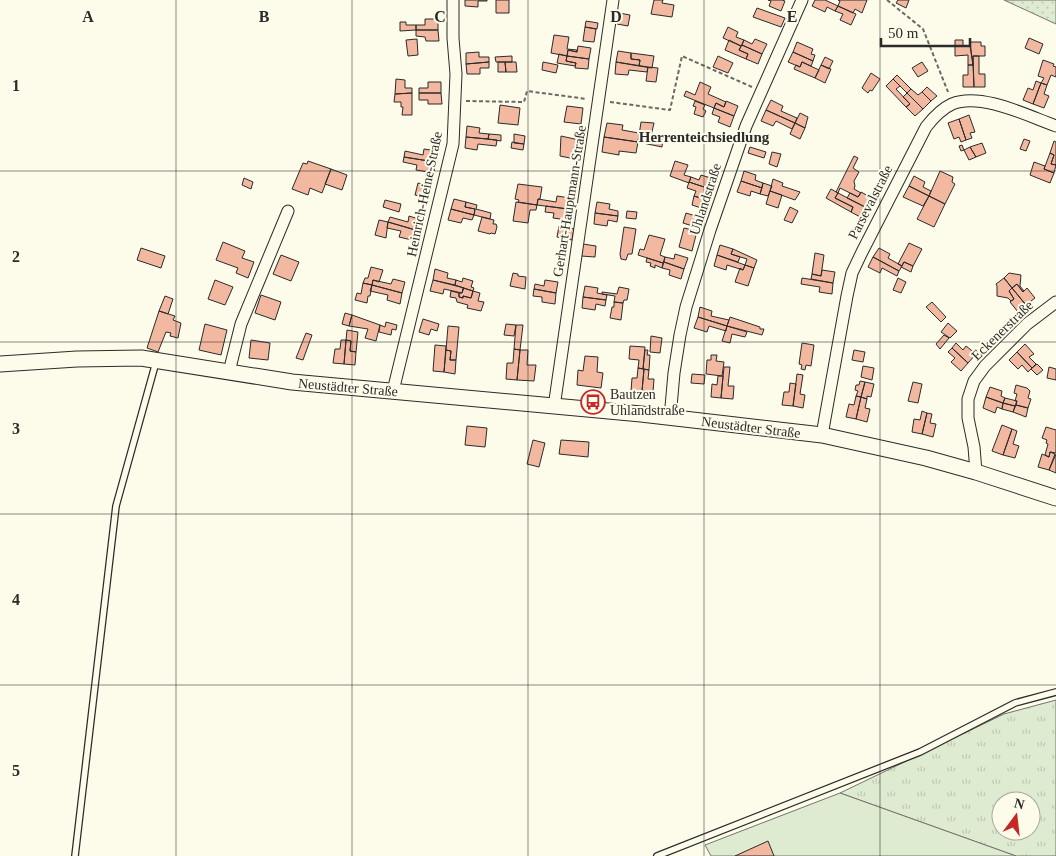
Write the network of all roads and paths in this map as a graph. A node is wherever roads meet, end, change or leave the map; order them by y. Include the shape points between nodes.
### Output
1 (453, 0) edge
2 (612, 0) edge
3 (802, 0) edge
4 (887, 0) edge
5 (762, 91) junction
6 (456, 100) junction
7 (599, 100) junction
8 (953, 104) junction
9 (1056, 126) edge
10 (288, 211) dead end
11 (1056, 302) edge
12 (156, 360) junction
13 (0, 364) edge
14 (229, 372) junction
15 (393, 391) junction
16 (554, 407) junction
17 (670, 418) junction
18 (822, 435) junction
19 (976, 472) junction
20 (1056, 498) edge
21 (1056, 692) edge
22 (75, 856) edge
23 (657, 856) edge

1 - 6 street, Heinrich-Heine-Straße
2 - 7 street, Gerhart-Hauptmann-Straße
3 - 5 street, Uhlandstraße
4 - 8 path via 923,29
5 - 7 path via 682,56 670,110
5 - 17 street, Uhlandstraße via 727,179 686,307
6 - 7 path via 524,102 527,91
6 - 15 street, Heinrich-Heine-Straße via 447,172
7 - 16 street, Gerhart-Hauptmann-Straße
8 - 9 street, Parsevalstraße via 985,101
8 - 18 street, Parsevalstraße via 937,113 926,127 852,273
10 - 14 street via 241,324
11 - 19 street, Eckenerstraße via 1027,324 974,381 968,399 968,418
12 - 13 street, Neustädter Straße via 114,357
12 - 14 street, Neustädter Straße
12 - 22 lane via 116,506
14 - 15 street, Neustädter Straße via 292,382
15 - 16 street, Neustädter Straße
16 - 17 street, Neustädter Straße
17 - 18 street, Neustädter Straße
18 - 19 street, Neustädter Straße
19 - 20 street, Neustädter Straße
21 - 23 lane via 1015,703 920,752

